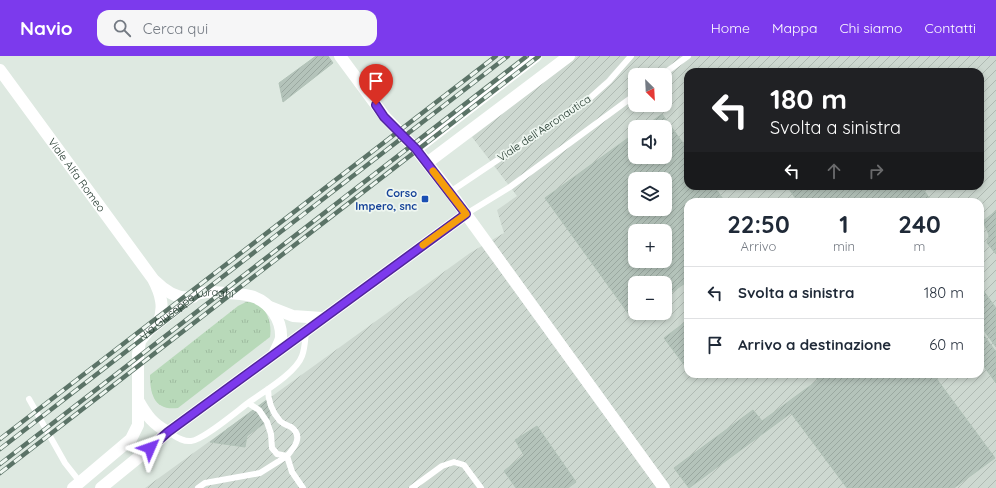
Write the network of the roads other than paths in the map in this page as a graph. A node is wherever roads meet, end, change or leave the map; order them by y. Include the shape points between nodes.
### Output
1 (340, 56) edge
2 (536, 56) edge
3 (568, 56) edge
4 (631, 56) edge
5 (688, 56) edge
6 (672, 68) edge
7 (0, 70) edge
8 (628, 100) edge
9 (416, 149) junction
10 (427, 163) junction
11 (450, 192) junction
12 (466, 214) junction
13 (153, 279) junction
14 (193, 297) junction
15 (270, 307) junction
16 (322, 318) junction
17 (158, 324) junction
18 (306, 330) junction
19 (274, 353) junction
20 (268, 389) junction
21 (29, 399) dead end
22 (139, 401) junction
23 (248, 403) junction
24 (168, 432) junction
25 (287, 456) junction
26 (76, 485) edge
27 (101, 488) edge
28 (198, 488) edge
29 (303, 488) edge
30 (412, 488) edge
31 (481, 488) edge
32 (664, 488) edge

1 - 9 street via 384,117
2 - 9 street
3 - 10 street
4 - 11 lane, Viale dell’Aeronautica via 590,98
5 - 6 lane
7 - 13 street, Viale Alfa Romeo
8 - 12 lane via 510,186
9 - 10 street
10 - 11 street
11 - 12 street
12 - 16 street
12 - 32 street
13 - 14 street via 168,292 185,298
13 - 17 street via 162,304
14 - 15 street, Via Giuseppe Luraghi via 205,292 242,294 253,296
14 - 17 street, Via Giuseppe Luraghi
15 - 16 street, Via Giuseppe Luraghi via 293,316
15 - 19 street, Via Giuseppe Luraghi via 279,323 281,339
16 - 18 street
17 - 22 street, Via Giuseppe Luraghi via 144,335 139,347
18 - 19 street
18 - 20 lane via 305,347 298,365
19 - 24 street
20 - 23 lane
20 - 25 lane via 274,411 280,420 296,433 298,441
21 - 26 lane
22 - 24 street via 157,426
22 - 26 street, Via Giuseppe Luraghi via 138,425 131,439
23 - 24 lane via 200,438 190,441
23 - 25 lane via 259,410 267,422 272,448 276,454
24 - 27 street
25 - 28 lane via 260,473 205,483
25 - 29 lane via 292,472
30 - 31 lane via 442,466 454,462 464,466

